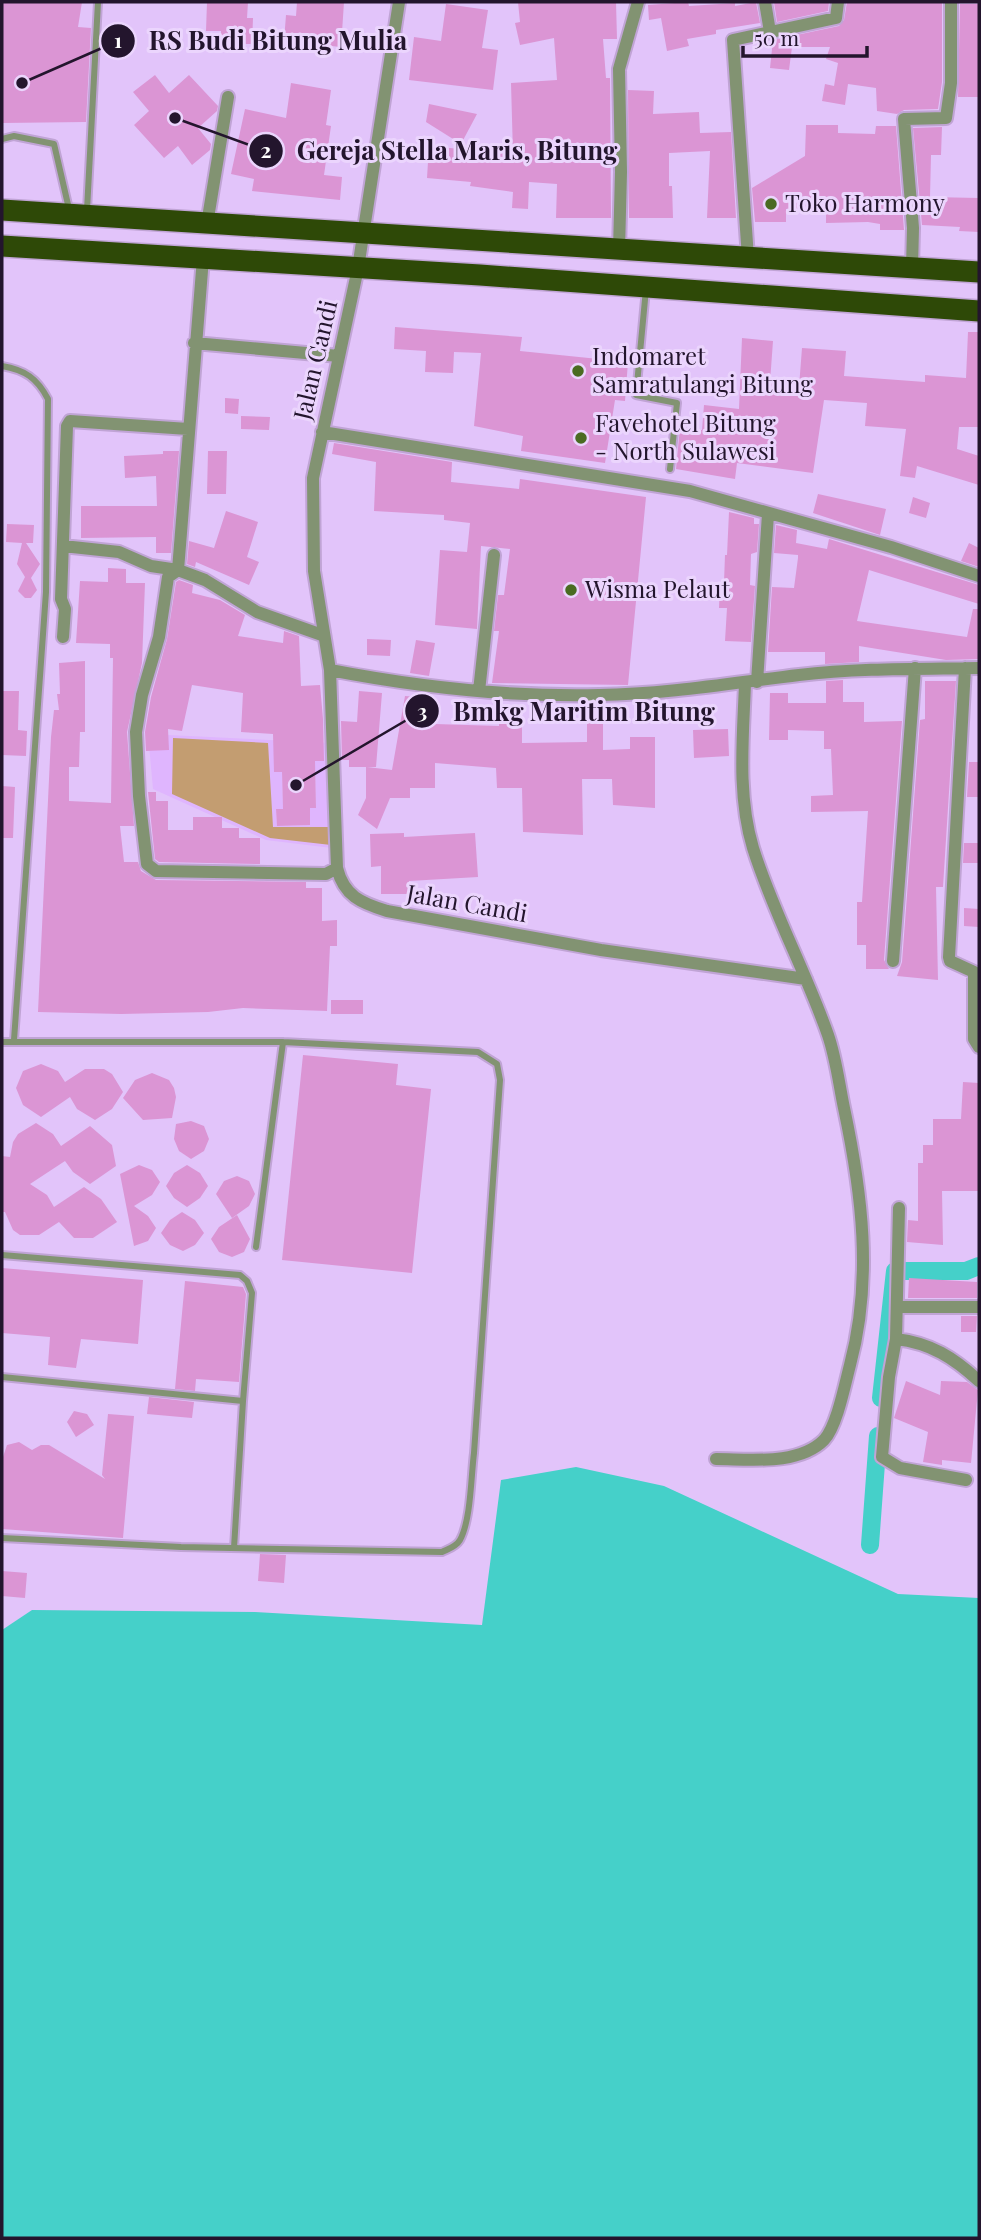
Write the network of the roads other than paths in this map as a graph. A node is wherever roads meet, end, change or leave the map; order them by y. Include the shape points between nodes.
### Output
1 (98, 2) edge
2 (399, 2) edge
3 (638, 2) edge
4 (765, 2) edge
5 (838, 2) edge
6 (951, 2) edge
7 (769, 32) junction
8 (228, 97) dead end
9 (2, 139) edge
10 (2, 210) edge
11 (79, 215) junction
12 (207, 224) junction
13 (364, 234) junction
14 (2, 247) edge
15 (619, 250) junction
16 (203, 258) junction
17 (748, 258) junction
18 (358, 268) junction
19 (912, 268) junction
20 (979, 272) edge
21 (646, 287) junction
22 (979, 311) edge
23 (194, 343) junction
24 (339, 356) junction
25 (2, 366) edge
26 (188, 429) junction
27 (322, 432) junction
28 (670, 469) dead end
29 (768, 514) junction
30 (63, 547) junction
31 (494, 555) dead end
32 (178, 570) junction
33 (979, 576) edge
34 (323, 635) junction
35 (62, 637) dead end
36 (915, 668) junction
37 (965, 668) junction
38 (979, 668) edge
39 (330, 670) junction
40 (751, 683) junction
41 (478, 691) junction
42 (337, 868) junction
43 (893, 961) dead end
44 (806, 979) junction
45 (14, 1040) junction
46 (2, 1042) edge
47 (283, 1042) junction
48 (979, 1047) edge
49 (899, 1208) dead end
50 (256, 1247) dead end
51 (2, 1255) edge
52 (897, 1307) junction
53 (979, 1307) edge
54 (896, 1339) junction
55 (2, 1377) edge
56 (979, 1381) edge
57 (243, 1401) junction
58 (716, 1460) dead end
59 (966, 1480) dead end
60 (2, 1538) edge
61 (234, 1548) junction

1 - 11 lane
2 - 13 street, Jalan Candi
3 - 15 street via 619,69
4 - 7 street
5 - 7 street via 836,18
6 - 19 street via 946,118 905,119
7 - 17 street via 733,40
8 - 12 street
9 - 11 lane via 14,136 54,144
10 - 11 highway
11 - 12 highway
12 - 13 highway
13 - 15 highway
13 - 18 street, Jalan Candi
14 - 16 highway
15 - 17 highway
16 - 18 highway
16 - 23 street
17 - 19 highway
18 - 21 highway
18 - 24 street, Jalan Candi
19 - 20 highway
21 - 22 highway
21 - 28 lane via 636,395 677,403
23 - 24 street
23 - 26 street
24 - 27 street, Jalan Candi
25 - 45 lane via 36,379 48,399 46,592
26 - 30 street via 70,422
26 - 32 street
27 - 29 street via 661,485
27 - 34 street, Jalan Candi via 311,504
29 - 33 street
29 - 40 street
30 - 32 street via 120,552 150,566
30 - 35 street
31 - 41 street
32 - 34 street via 210,582 257,612
32 - 42 street via 167,577 159,637 136,732 149,868 326,874
34 - 39 street, Jalan Candi
36 - 37 street
36 - 40 street via 800,675
36 - 43 street
37 - 38 street
37 - 48 street via 949,957 974,972 974,1039
39 - 41 street
39 - 42 street, Jalan Candi
40 - 41 street via 601,695
40 - 44 street via 742,754 747,822 770,895
42 - 44 street, Jalan Candi via 341,885 353,897 387,911 601,950
44 - 58 street via 829,1038 858,1172 865,1238 856,1343 842,1398 824,1439 797,1455
45 - 46 lane
45 - 47 lane
47 - 50 lane
47 - 61 lane via 478,1052 497,1063 500,1108 474,1453 460,1540 442,1552
49 - 52 street
51 - 57 lane via 240,1275 252,1293
52 - 53 street
52 - 54 street
54 - 56 street via 929,1345
54 - 59 street via 882,1457 900,1468
55 - 57 lane
57 - 61 lane
60 - 61 lane

